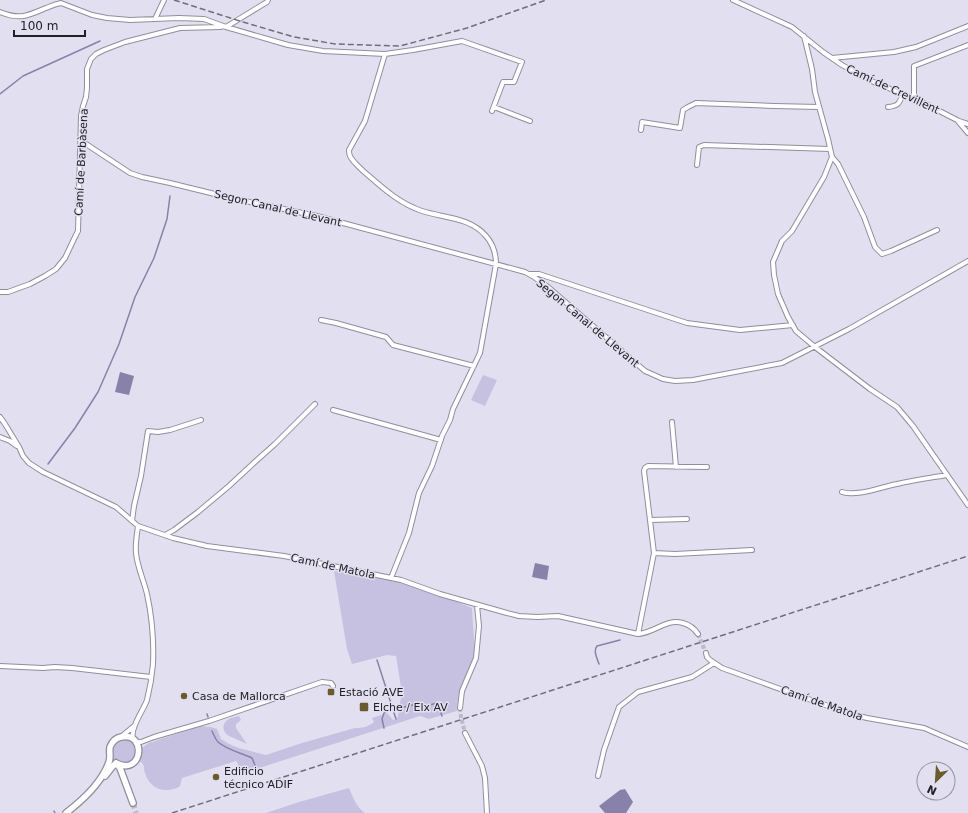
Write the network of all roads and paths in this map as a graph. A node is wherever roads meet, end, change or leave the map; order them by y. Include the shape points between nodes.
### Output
1 (164, 0) edge
2 (268, 0) edge
3 (733, 0) edge
4 (0, 12) edge
5 (155, 19) junction
6 (968, 26) edge
7 (226, 27) junction
8 (804, 36) junction
9 (968, 45) edge
10 (386, 54) junction
11 (832, 58) junction
12 (903, 94) junction
13 (914, 99) junction
14 (818, 107) junction
15 (888, 107) dead end
16 (957, 120) junction
17 (530, 122) dead end
18 (968, 124) edge
19 (641, 130) dead end
20 (968, 133) edge
21 (80, 140) junction
22 (830, 149) junction
23 (832, 157) junction
24 (697, 165) dead end
25 (937, 230) dead end
26 (968, 261) edge
27 (496, 264) junction
28 (527, 273) junction
29 (0, 292) edge
30 (321, 320) dead end
31 (793, 325) junction
32 (815, 347) junction
33 (474, 366) junction
34 (315, 404) dead end
35 (332, 410) dead end
36 (0, 417) edge
37 (201, 420) dead end
38 (672, 422) dead end
39 (0, 437) edge
40 (441, 440) junction
41 (19, 447) junction
42 (676, 466) junction
43 (707, 467) dead end
44 (946, 474) junction
45 (842, 492) dead end
46 (968, 505) edge
47 (688, 519) dead end
48 (650, 520) junction
49 (132, 521) junction
50 (138, 526) junction
51 (165, 535) junction
52 (752, 550) dead end
53 (654, 553) junction
54 (391, 578) junction
55 (477, 605) junction
56 (638, 634) junction
57 (698, 634) tunnel mouth
58 (706, 653) tunnel mouth
59 (714, 663) junction
60 (0, 666) edge
61 (151, 677) junction
62 (333, 686) dead end
63 (460, 708) tunnel mouth
64 (135, 725) junction
65 (465, 733) tunnel mouth
66 (122, 736) junction
67 (148, 739) junction
68 (135, 740) junction
69 (968, 747) edge
70 (139, 748) junction
71 (111, 755) junction
72 (116, 763) junction
73 (127, 766) junction
74 (598, 776) dead end
75 (126, 783) junction
76 (133, 803) tunnel mouth
77 (66, 813) edge
78 (69, 813) edge
79 (487, 813) edge

1 - 5 street
2 - 7 street
3 - 8 street, Camí de Crevillent via 792,27
4 - 5 street via 18,17 61,3 107,18
5 - 7 street via 204,20
6 - 11 street via 916,47 894,52
7 - 10 street via 288,45 323,51
7 - 21 street, Camí de Barbàsena via 180,28 125,42 96,54 87,69
8 - 11 street, Camí de Crevillent
8 - 14 street
9 - 13 street via 914,66
10 - 17 street via 462,41 522,62 514,82 503,82 493,109
10 - 27 street via 365,121 349,150 350,156 363,171 403,203 422,211 474,225 489,240 494,249
11 - 12 street, Camí de Crevillent via 869,80
12 - 13 street, Camí de Crevillent
12 - 15 street via 896,106
13 - 16 street, Camí de Crevillent
14 - 19 street via 696,104 684,110 680,128 642,122
14 - 22 street
16 - 18 street
16 - 20 street, Camí de Crevillent
21 - 27 street, Segon Canal de Llevant via 136,175 317,216
21 - 29 street, Camí de Barbàsena via 78,231 65,258 56,269 30,284 8,292
22 - 23 street
22 - 24 street via 704,145 699,146
23 - 25 street via 864,216 875,247 882,254
23 - 31 street via 824,177 792,231 782,241 773,262 778,294
26 - 32 street, Segon Canal de Llevant
27 - 28 street, Segon Canal de Llevant
27 - 33 street via 480,353
28 - 31 street via 539,274 686,323 740,330
28 - 32 street, Segon Canal de Llevant via 548,287 645,371 663,379 693,380 782,363
30 - 33 street via 386,337 393,345
31 - 32 street via 796,331
32 - 44 street via 897,407
33 - 40 street
34 - 51 street via 229,486
35 - 40 street
36 - 41 street, Camí de Matola
37 - 49 street via 170,430 148,431
38 - 42 street
39 - 41 street
40 - 54 street via 419,493 408,533
41 - 49 street, Camí de Matola via 29,463 116,506
42 - 43 street
42 - 48 street via 645,468
44 - 45 street via 868,491 847,494
44 - 46 street
47 - 48 street
48 - 53 street
49 - 50 street, Camí de Matola
50 - 51 street, Camí de Matola
50 - 61 street via 136,554 150,613 153,661
51 - 54 street, Camí de Matola via 207,546 284,556
52 - 53 street
53 - 56 street
54 - 55 street, Camí de Matola
55 - 56 street, Camí de Matola via 518,616 558,616
55 - 63 street via 479,626 476,658 462,691
56 - 57 street, Camí de Matola via 645,634 674,621 692,626
58 - 59 street, Camí de Matola
59 - 69 street, Camí de Matola via 851,714 924,728
59 - 74 street via 692,677 638,692 618,707
60 - 61 street via 72,668
61 - 64 street via 147,699
62 - 67 street via 331,683 322,682
64 - 66 street
64 - 68 street via 132,733
65 - 79 street via 482,766
66 - 68 main road
66 - 71 main road via 112,742
67 - 68 street via 141,742
67 - 70 street
68 - 70 main road
70 - 73 main road via 137,759
71 - 72 main road
71 - 77 main road via 103,774 90,792
72 - 73 main road
72 - 75 main road
72 - 78 main road via 90,795
73 - 75 main road
75 - 76 main road

